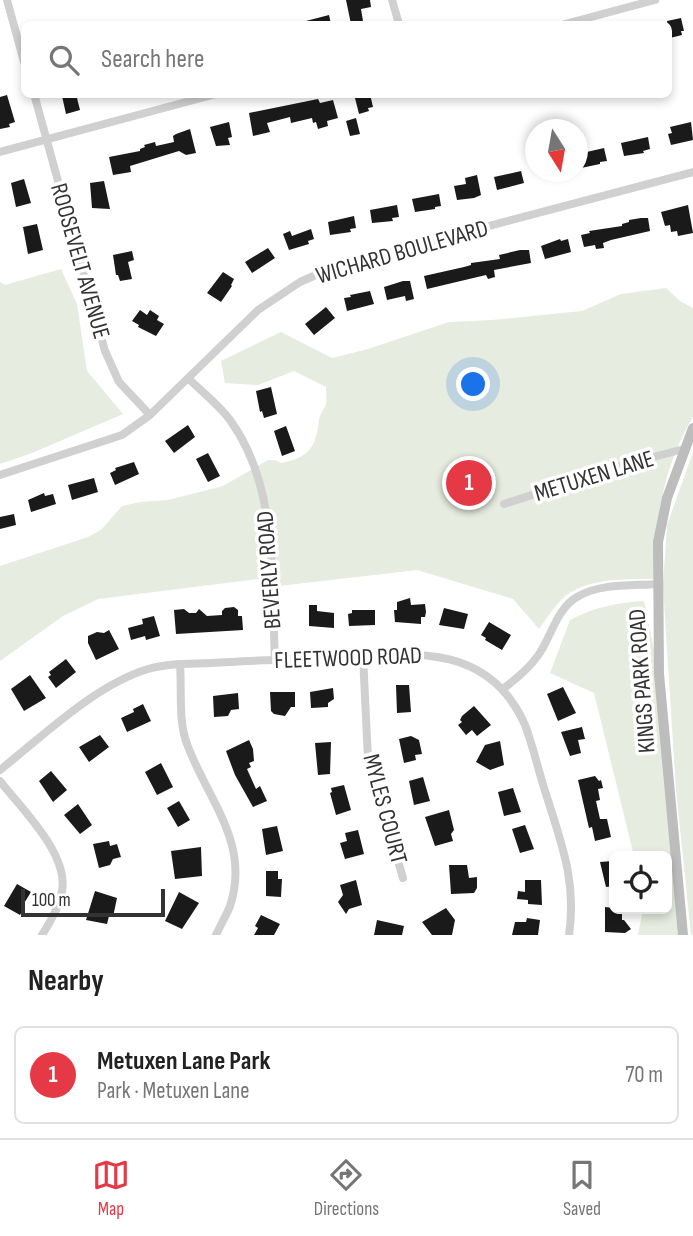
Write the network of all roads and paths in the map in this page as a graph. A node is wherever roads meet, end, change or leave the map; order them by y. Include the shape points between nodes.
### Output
1 (8, 0) edge
2 (392, 0) edge
3 (655, 0) edge
4 (398, 21) edge
5 (576, 21) edge
6 (21, 50) edge
7 (35, 98) edge
8 (201, 98) edge
9 (46, 139) junction
10 (0, 152) edge
11 (693, 172) edge
12 (188, 378) junction
13 (150, 415) junction
14 (693, 428) edge
15 (684, 449) junction
16 (0, 475) edge
17 (504, 503) dead end
18 (658, 584) junction
19 (363, 656) junction
20 (275, 660) junction
21 (180, 664) junction
22 (503, 689) junction
23 (0, 770) edge
24 (0, 780) edge
25 (403, 878) dead end
26 (42, 935) edge
27 (216, 935) edge
28 (569, 935) edge
29 (683, 935) edge

1 - 6 street
2 - 4 street
3 - 5 street
7 - 9 street, ROOSEVELT AVENUE
8 - 9 street
9 - 10 street
9 - 13 street, ROOSEVELT AVENUE via 113,371
11 - 12 street, WICHARD BOULEVARD via 334,267 275,296
12 - 13 street, WICHARD BOULEVARD
12 - 20 street, BEVERLY ROAD via 240,436 262,490 269,520
13 - 16 street, WICHARD BOULEVARD via 122,435
14 - 15 street, KINGS PARK ROAD
15 - 17 street, METUXEN LANE
15 - 18 street, KINGS PARK ROAD via 658,542
18 - 22 street via 597,589 576,597 556,619 541,652
18 - 29 street, KINGS PARK ROAD via 659,674
19 - 20 street, FLEETWOOD ROAD
19 - 22 street, FLEETWOOD ROAD via 409,652 445,657 476,670
19 - 25 street, MYLES COURT via 368,759
20 - 21 street, FLEETWOOD ROAD
21 - 23 street, FLEETWOOD ROAD via 149,668 123,679
21 - 27 street via 186,743 227,827 234,854 235,883
22 - 28 street, FLEETWOOD ROAD via 525,726 570,878 573,907
24 - 26 street via 51,845 60,865 63,888

